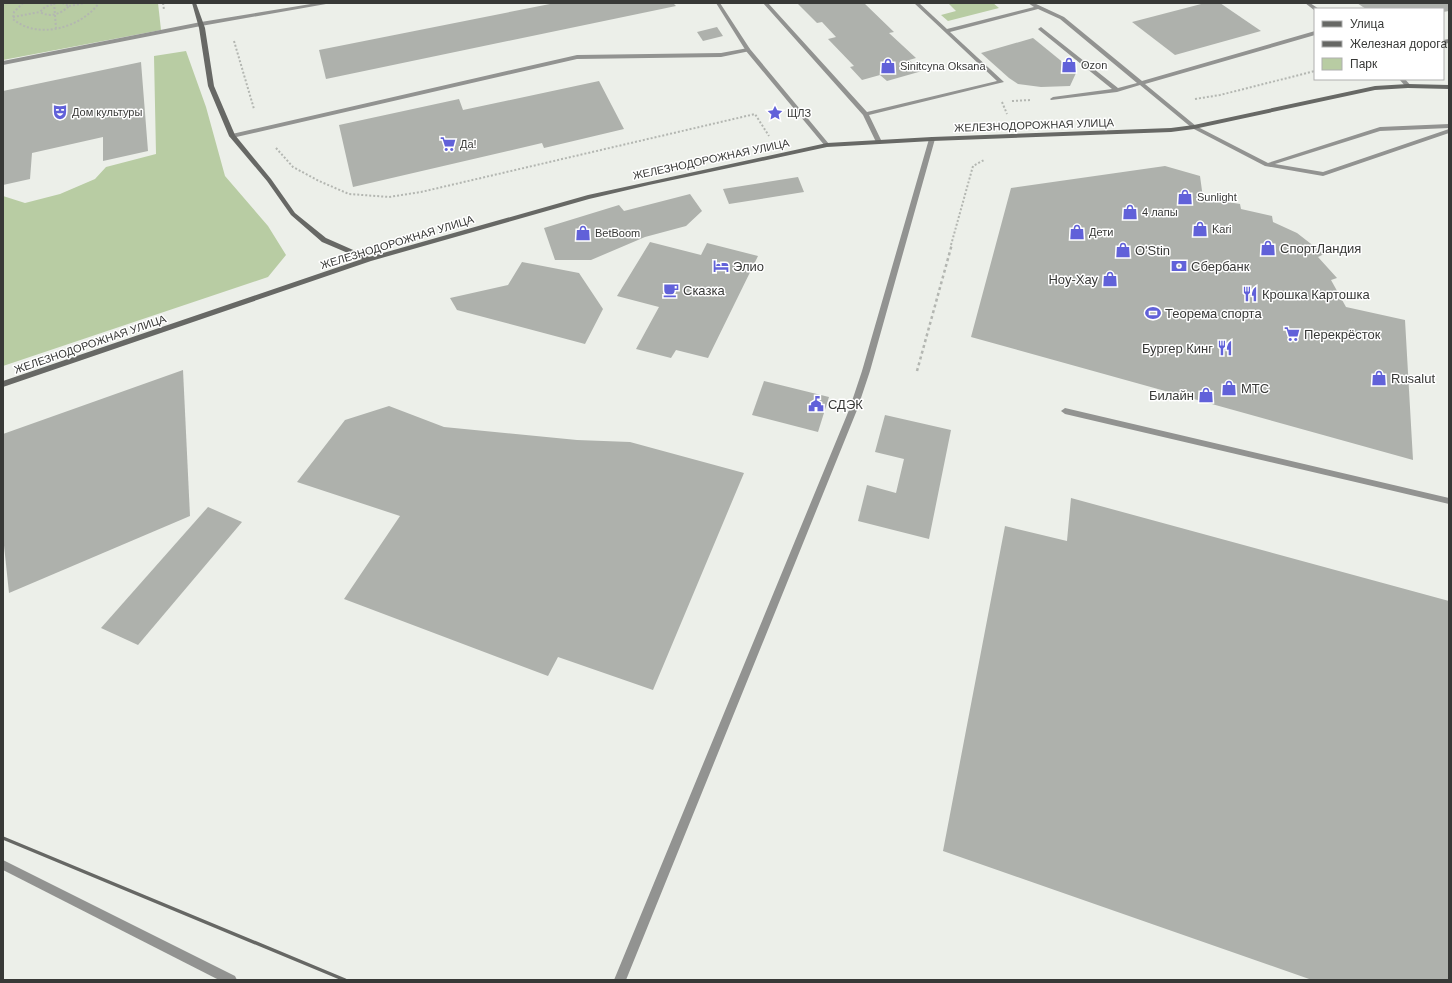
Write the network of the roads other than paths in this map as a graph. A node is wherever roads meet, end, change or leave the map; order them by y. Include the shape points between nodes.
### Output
1 (194, 3) edge
2 (326, 3) edge
3 (718, 3) edge
4 (765, 3) edge
5 (916, 3) edge
6 (1030, 3) edge
7 (1039, 7) junction
8 (201, 24) junction
9 (1041, 29) dead end
10 (946, 31) junction
11 (1314, 33) edge
12 (748, 50) junction
13 (3, 63) edge
14 (1403, 80) edge
15 (1142, 83) junction
16 (1408, 86) junction
17 (1449, 87) edge
18 (1117, 90) junction
19 (1053, 99) dead end
20 (866, 114) junction
21 (1449, 126) edge
22 (1194, 127) junction
23 (1449, 131) edge
24 (232, 136) junction
25 (932, 139) junction
26 (879, 142) junction
27 (827, 145) junction
28 (1267, 165) junction
29 (369, 259) junction
30 (3, 384) edge
31 (1064, 412) dead end
32 (1449, 501) edge
33 (3, 865) edge
34 (232, 980) edge
35 (620, 980) edge

1 - 8 main road
2 - 8 street
3 - 12 street
4 - 20 street
5 - 10 street
6 - 7 street
7 - 10 street
7 - 15 street via 1062,18
8 - 13 street
8 - 24 main road via 211,86
9 - 18 street
10 - 20 street via 1001,82
11 - 15 street
12 - 24 street via 721,54 577,57
12 - 27 street
14 - 16 street
15 - 18 street
15 - 22 street
16 - 17 main road, ЖЕЛЕЗНОДОРОЖНАЯ УЛИЦА
16 - 22 main road, ЖЕЛЕЗНОДОРОЖНАЯ УЛИЦА via 1375,88
18 - 19 street
20 - 26 street
21 - 28 street via 1380,128
22 - 25 main road, ЖЕЛЕЗНОДОРОЖНАЯ УЛИЦА
22 - 28 street
23 - 28 street via 1323,174
24 - 29 main road via 269,180 293,214 324,240
25 - 26 main road, ЖЕЛЕЗНОДОРОЖНАЯ УЛИЦА
25 - 35 street via 853,410
26 - 27 main road, ЖЕЛЕЗНОДОРОЖНАЯ УЛИЦА
27 - 29 main road, ЖЕЛЕЗНОДОРОЖНАЯ УЛИЦА via 588,197
29 - 30 main road, ЖЕЛЕЗНОДОРОЖНАЯ УЛИЦА
31 - 32 street
33 - 34 street

